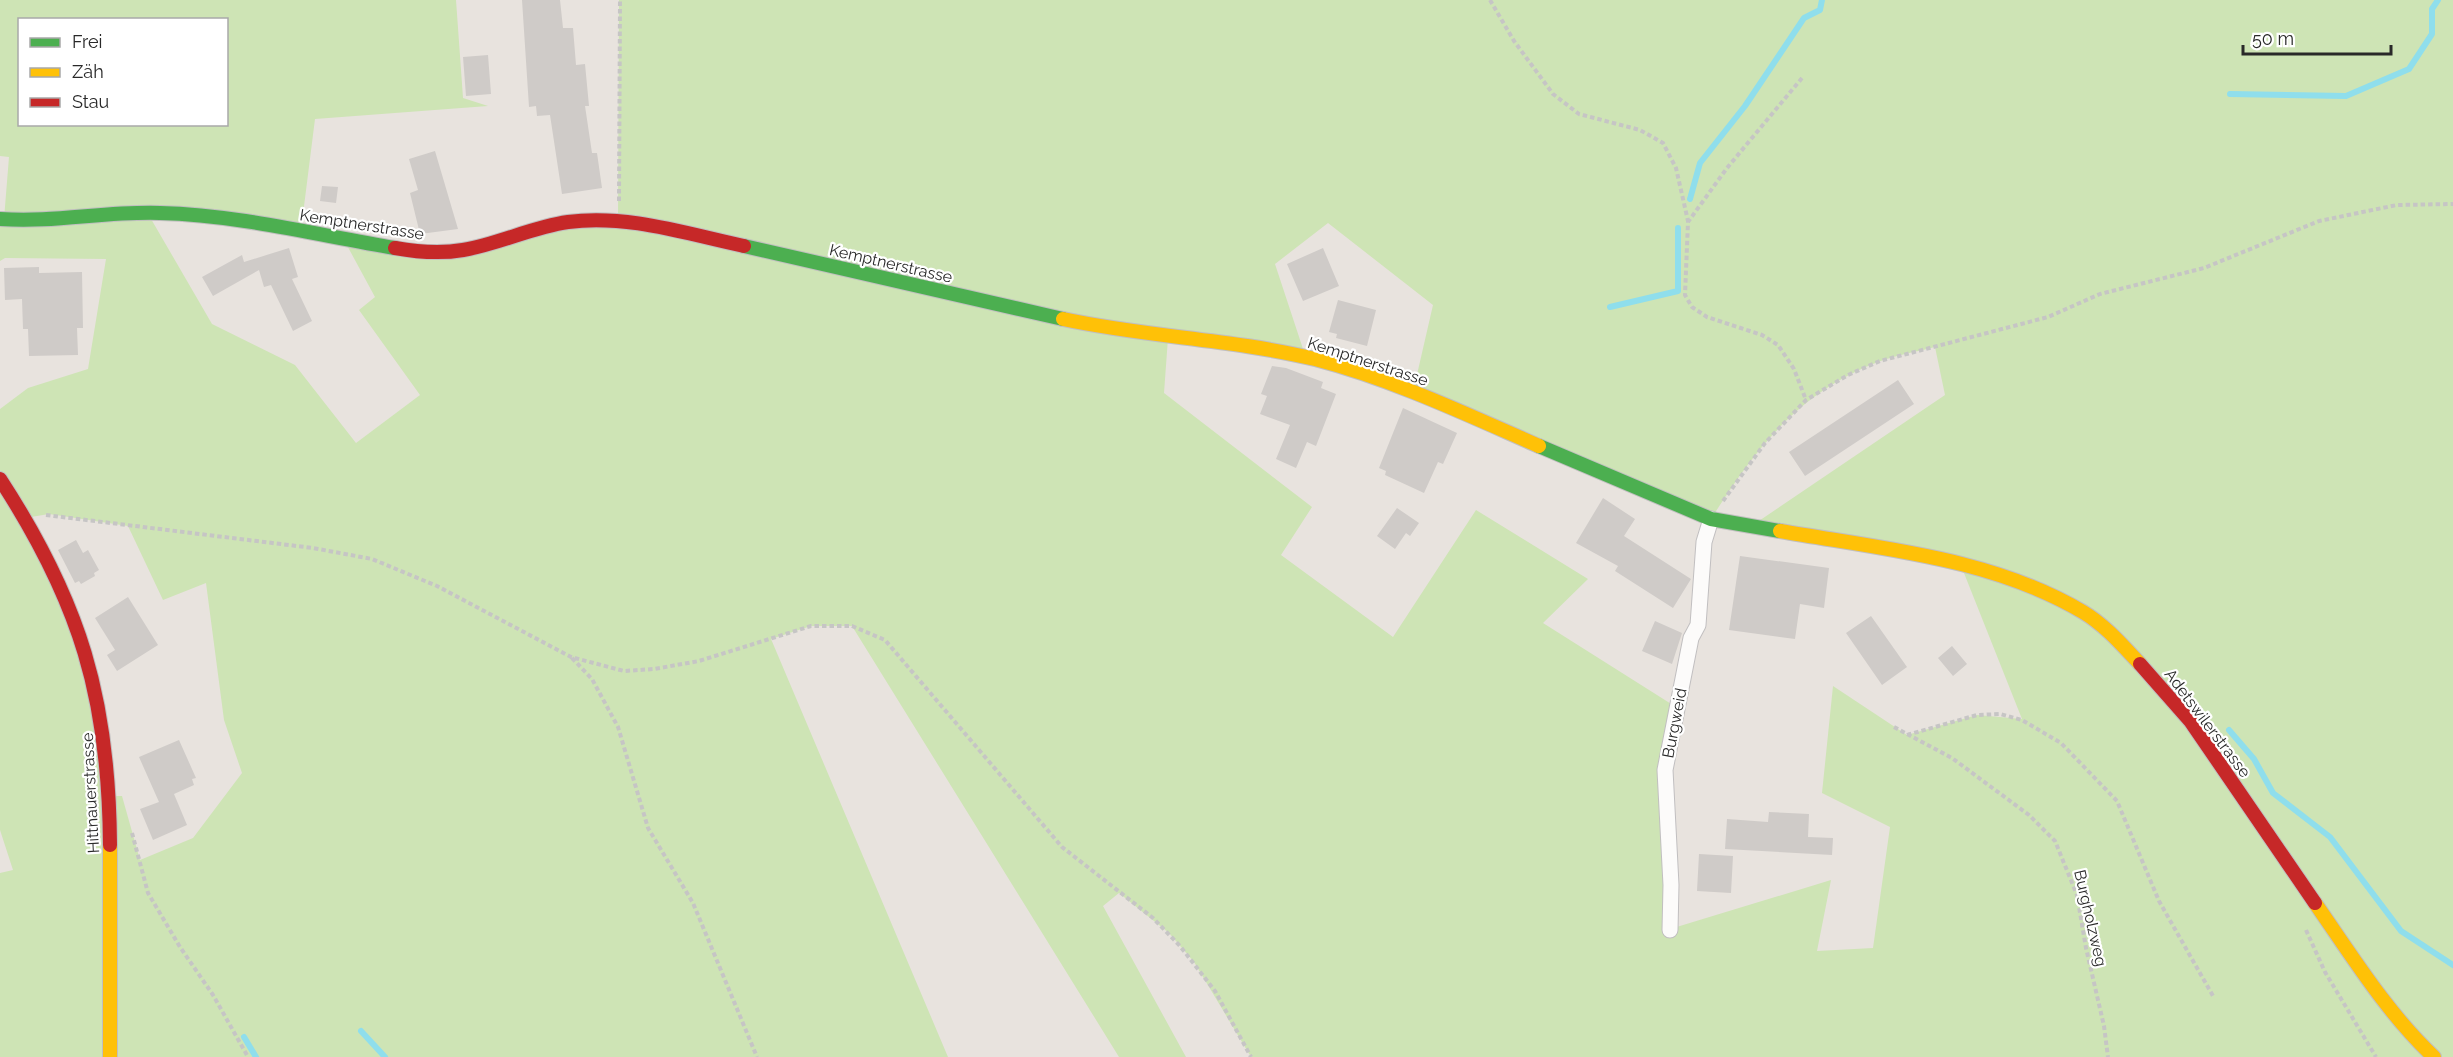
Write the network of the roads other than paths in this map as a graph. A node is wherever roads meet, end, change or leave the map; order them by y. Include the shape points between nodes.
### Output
1 (0, 219) edge
2 (0, 479) edge
3 (1711, 519) junction
4 (1750, 527) joint
5 (1670, 930) dead end
6 (110, 1057) edge
7 (2434, 1057) edge

1 - 3 street, Kemptnerstrasse via 36,221 127,212 158,213 302,230 425,252 482,246 570,222 618,220 648,225 1101,327 1290,354 1347,369 1413,392
2 - 6 street, Hittnauerstrasse via 25,519 82,643 106,740 110,796
3 - 4 street, Kemptnerstrasse
3 - 5 street, Burgweid via 1704,542 1698,625 1691,638 1665,770
4 - 7 street, Adetswilerstrasse via 1960,563 2026,582 2085,613 2126,649 2191,722 2362,971

